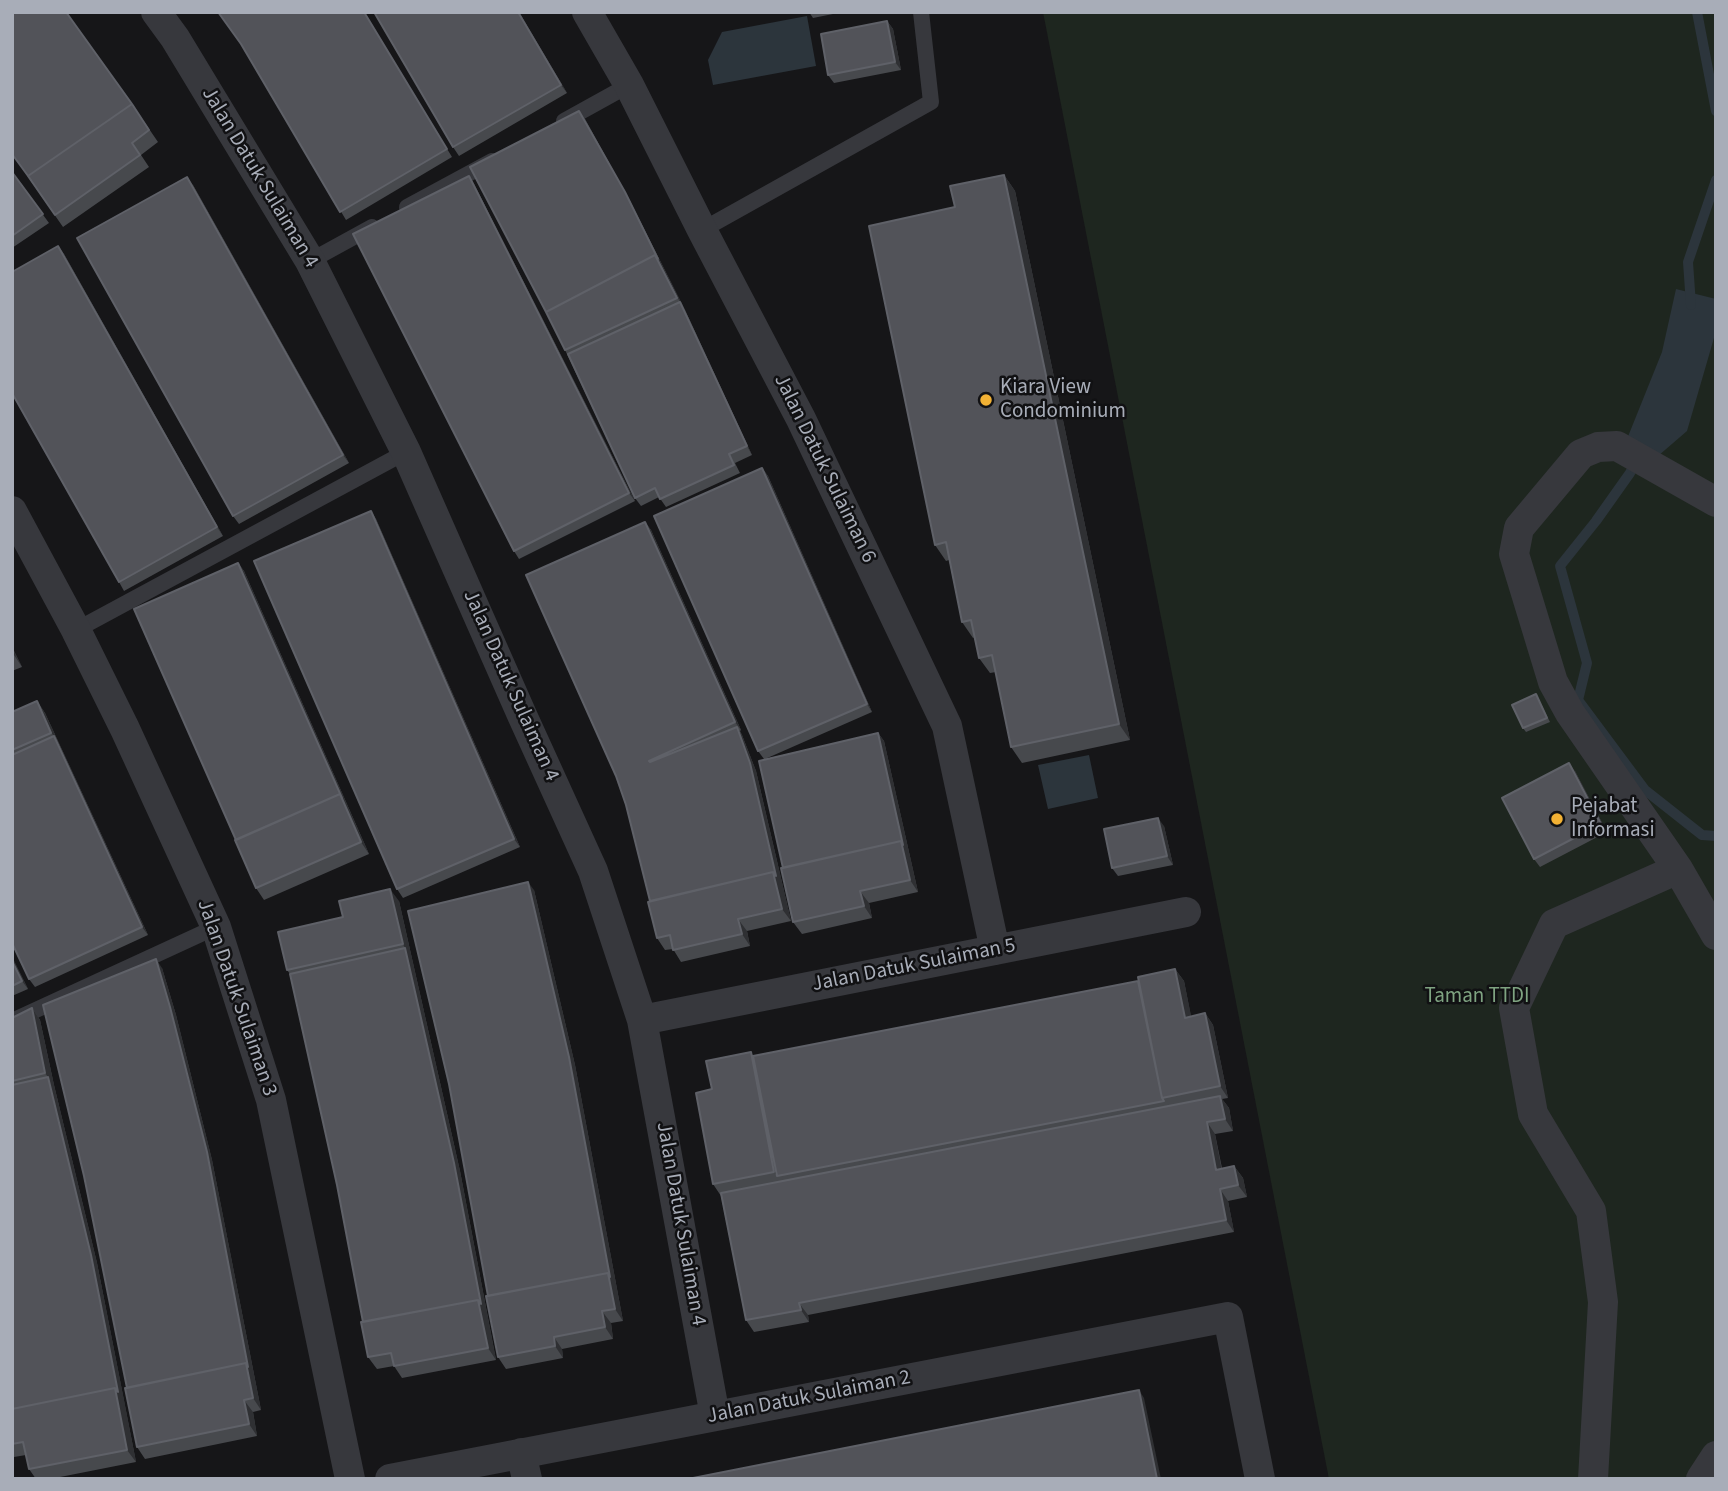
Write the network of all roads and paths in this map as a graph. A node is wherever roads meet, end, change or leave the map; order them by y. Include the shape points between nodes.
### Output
1 (156, 12) edge
2 (587, 12) edge
3 (921, 12) edge
4 (629, 85) junction
5 (555, 125) edge
6 (506, 153) edge
7 (702, 230) junction
8 (310, 261) junction
9 (406, 452) junction
10 (1716, 502) edge
11 (12, 512) edge
12 (76, 630) junction
13 (1678, 869) junction
14 (1186, 912) dead end
15 (216, 927) junction
16 (1716, 936) edge
17 (995, 950) junction
18 (642, 1020) junction
19 (12, 1021) edge
20 (715, 1416) junction
21 (1716, 1456) edge
22 (524, 1466) edge
23 (464, 1472) edge
24 (350, 1479) edge
25 (390, 1479) edge
26 (1260, 1479) edge
27 (1593, 1479) edge
28 (1701, 1479) edge

1 - 8 street, Jalan Datuk Sulaiman 4
2 - 4 street, Jalan Datuk Sulaiman 6
3 - 7 lane via 931,102
4 - 5 lane
4 - 7 street, Jalan Datuk Sulaiman 6
6 - 8 lane
7 - 17 street, Jalan Datuk Sulaiman 6 via 802,419 947,726
8 - 9 street, Jalan Datuk Sulaiman 4
9 - 12 lane
9 - 18 street, Jalan Datuk Sulaiman 4 via 593,870
10 - 13 street via 1618,446 1598,447 1581,454 1519,528 1514,554 1553,682
11 - 12 street, Jalan Datuk Sulaiman 3
12 - 15 street, Jalan Datuk Sulaiman 3
13 - 16 street
13 - 27 street via 1554,924 1514,1008 1533,1114 1591,1211 1603,1302
14 - 17 street, Jalan Datuk Sulaiman 5
15 - 19 lane
15 - 24 street, Jalan Datuk Sulaiman 3 via 271,1100
17 - 18 street, Jalan Datuk Sulaiman 5
18 - 20 street, Jalan Datuk Sulaiman 4
20 - 22 street, Jalan Datuk Sulaiman 2
20 - 26 street, Jalan Datuk Sulaiman 2 via 1228,1317
21 - 28 street
22 - 23 street, Jalan Datuk Sulaiman 2
23 - 25 street, Jalan Datuk Sulaiman 2

